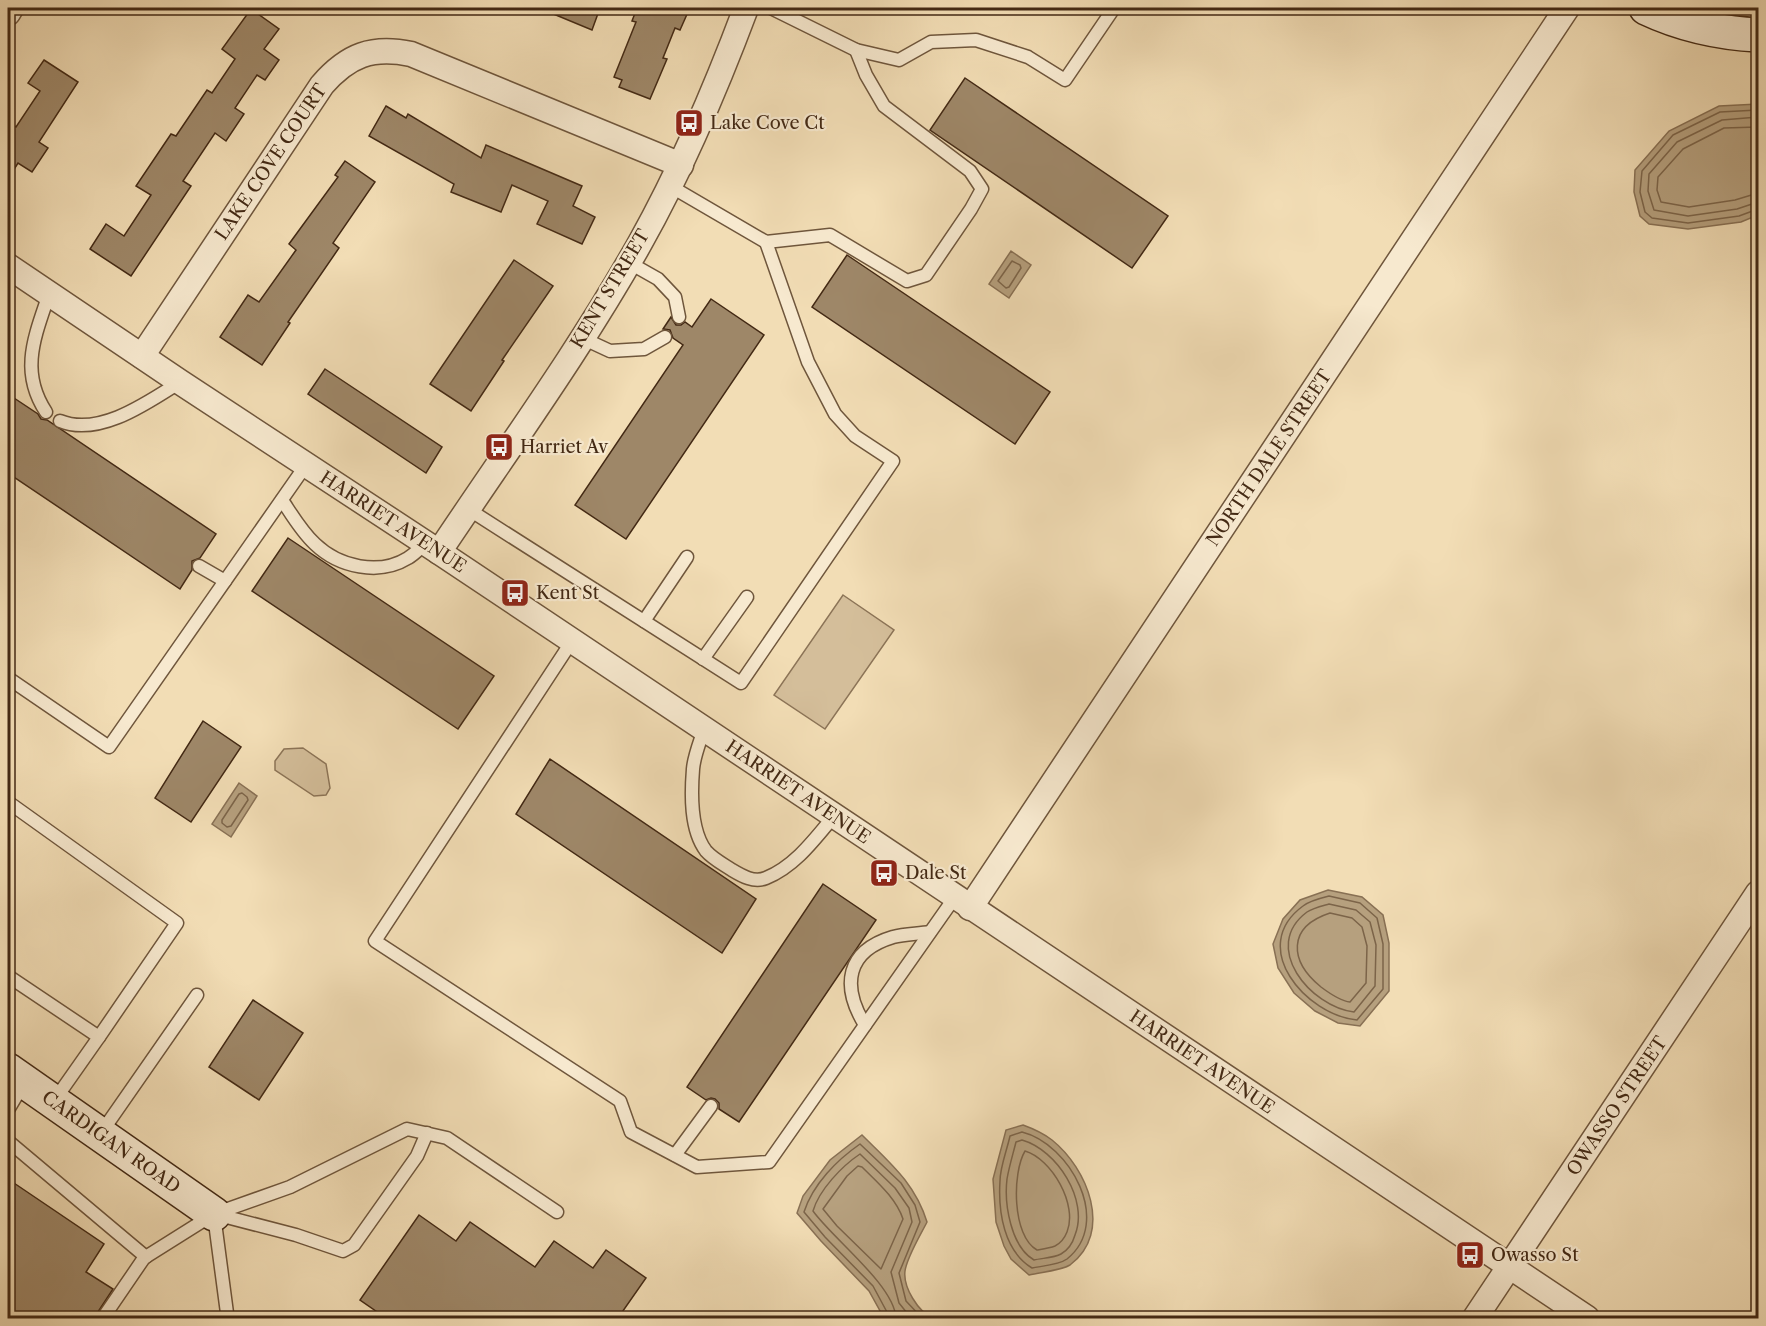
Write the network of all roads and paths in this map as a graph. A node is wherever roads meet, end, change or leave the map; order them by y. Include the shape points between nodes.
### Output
1 (11, 8) edge
2 (746, 8) edge
3 (771, 8) edge
4 (1114, 8) edge
5 (1567, 8) edge
6 (1646, 8) edge
7 (8, 13) edge
8 (1758, 35) edge
9 (856, 50) junction
10 (681, 165) junction
11 (670, 186) junction
12 (766, 242) junction
13 (628, 262) junction
14 (8, 266) edge
15 (49, 294) junction
16 (679, 317) dead end
17 (582, 338) junction
18 (665, 338) dead end
19 (142, 356) junction
20 (180, 382) junction
21 (46, 412) dead end
22 (60, 422) dead end
23 (306, 465) junction
24 (282, 500) junction
25 (468, 509) junction
26 (433, 547) junction
27 (687, 557) dead end
28 (199, 566) dead end
29 (225, 580) junction
30 (747, 597) dead end
31 (644, 621) junction
32 (572, 641) junction
33 (703, 659) junction
34 (8, 678) edge
35 (704, 729) junction
36 (8, 802) edge
37 (834, 816) junction
38 (1758, 894) edge
39 (963, 903) junction
40 (930, 932) junction
41 (8, 976) edge
42 (197, 995) dead end
43 (866, 1024) junction
44 (99, 1037) junction
45 (16, 1076) edge
46 (54, 1102) junction
47 (711, 1106) dead end
48 (8, 1110) edge
49 (427, 1133) junction
50 (100, 1134) junction
51 (8, 1141) edge
52 (675, 1155) junction
53 (557, 1212) dead end
54 (214, 1214) junction
55 (146, 1257) junction
56 (1510, 1267) junction
57 (229, 1317) edge
58 (104, 1318) edge
59 (1475, 1318) edge
60 (1587, 1318) edge

1 - 7 street
2 - 10 street, KENT STREET
3 - 9 lane
4 - 9 lane via 1065,80 1028,57 976,40 931,42 899,60
5 - 39 street, NORTH DALE STREET
6 - 8 street via 1701,28
9 - 12 lane via 884,106 970,171 982,189 926,275 907,281 830,235
10 - 11 street, KENT STREET
10 - 19 street, LAKE COVE COURT via 411,54 373,51 352,58 322,85
11 - 12 lane
11 - 13 street, KENT STREET
12 - 33 lane via 808,362 835,414 855,436 893,461 741,682
13 - 16 lane via 658,279 675,297
13 - 17 street, KENT STREET
14 - 15 street, HARRIET AVENUE
15 - 19 street, HARRIET AVENUE
15 - 21 lane via 31,363 38,400
17 - 18 lane via 610,351 644,349
17 - 25 street, KENT STREET
19 - 20 street, HARRIET AVENUE
20 - 22 lane via 122,416 87,426
20 - 23 street, HARRIET AVENUE
23 - 24 lane
23 - 26 street, HARRIET AVENUE
24 - 26 lane via 315,545 338,561 369,568 389,566
24 - 29 lane
25 - 26 street, KENT STREET
25 - 31 lane
26 - 32 street, HARRIET AVENUE
27 - 31 lane
28 - 29 lane
29 - 34 lane via 109,747
30 - 33 lane
31 - 33 lane
32 - 35 street, HARRIET AVENUE
32 - 52 lane via 375,940 620,1101 631,1132
35 - 37 street, HARRIET AVENUE
35 - 37 lane via 693,768 693,807 697,830 713,858 746,879 764,879 804,853
36 - 44 lane via 177,923
37 - 39 street, HARRIET AVENUE
38 - 56 street, OWASSO STREET
39 - 40 lane
39 - 56 street, HARRIET AVENUE
40 - 43 lane
40 - 43 lane via 896,936 863,952 852,971 851,994
41 - 44 lane
42 - 50 lane
43 - 52 lane via 769,1162 697,1167
44 - 46 lane
45 - 46 street, CARDIGAN ROAD
45 - 48 lane
46 - 50 street, CARDIGAN ROAD
47 - 52 lane
49 - 53 lane via 447,1138
49 - 54 lane via 407,1129 291,1187
49 - 54 lane via 417,1156 354,1245 343,1251
50 - 54 street, CARDIGAN ROAD
51 - 55 lane
54 - 55 lane
54 - 57 lane
55 - 58 lane
56 - 59 street, OWASSO STREET
56 - 60 street, HARRIET AVENUE

